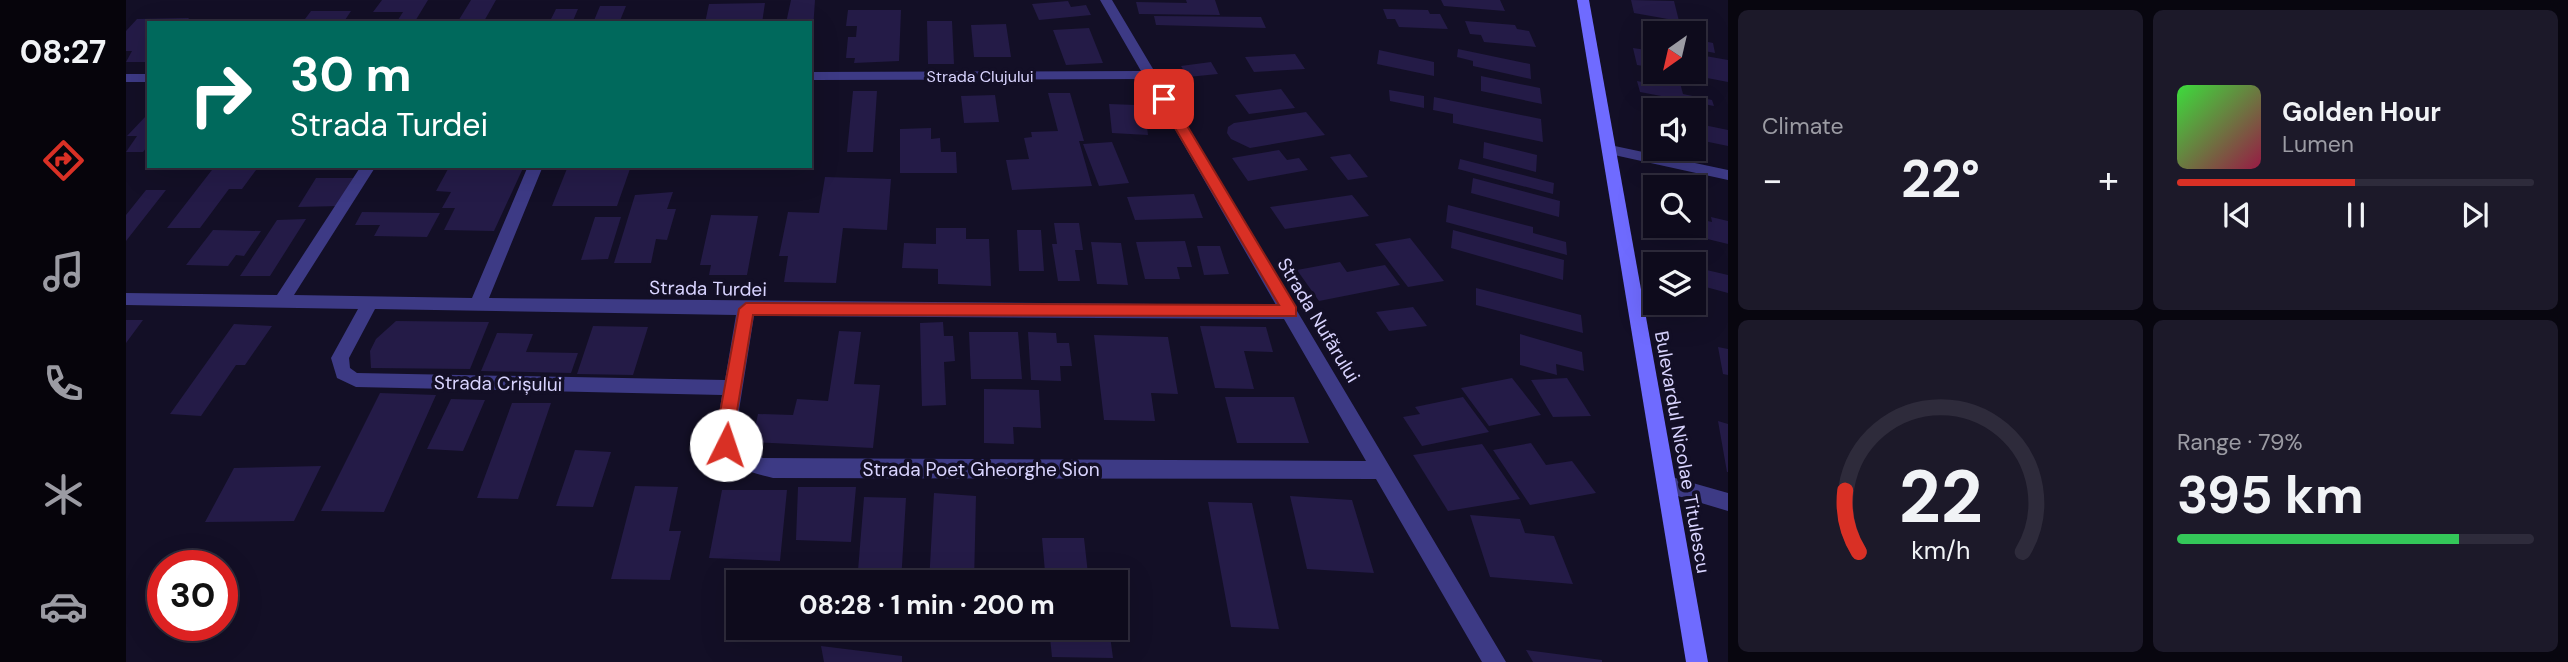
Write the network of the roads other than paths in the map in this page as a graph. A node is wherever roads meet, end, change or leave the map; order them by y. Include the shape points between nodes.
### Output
1 (1105, 0) edge
2 (1583, 0) edge
3 (1150, 75) junction
4 (812, 76) edge
5 (126, 78) edge
6 (147, 78) edge
7 (1610, 150) junction
8 (368, 168) edge
9 (535, 168) edge
10 (1728, 175) edge
11 (126, 299) edge
12 (281, 302) junction
13 (370, 303) junction
14 (478, 305) junction
15 (746, 309) junction
16 (1290, 312) junction
17 (732, 388) junction
18 (1381, 470) junction
19 (1668, 485) junction
20 (1728, 502) edge
21 (1495, 662) edge
22 (1697, 662) edge

1 - 3 street, Strada Nufărului
2 - 7 street, Bulevardul Nicolae Titulescu
3 - 4 street, Strada Clujului
3 - 16 street, Strada Nufărului
5 - 6 street
7 - 10 street
7 - 19 street, Bulevardul Nicolae Titulescu
8 - 12 street
9 - 14 street
11 - 12 street, Strada Turdei
12 - 13 street, Strada Turdei
13 - 14 street, Strada Turdei
13 - 17 street, Strada Crișului via 340,358 340,368 356,380
14 - 15 street, Strada Turdei
15 - 16 street, Strada Turdei
15 - 17 street, Strada Poet Gheorghe Sion
16 - 18 street, Strada Nufărului
17 - 18 street, Strada Poet Gheorghe Sion via 726,445 737,457 773,469
18 - 21 street, Strada Nufărului
19 - 20 street
19 - 22 street, Bulevardul Nicolae Titulescu

